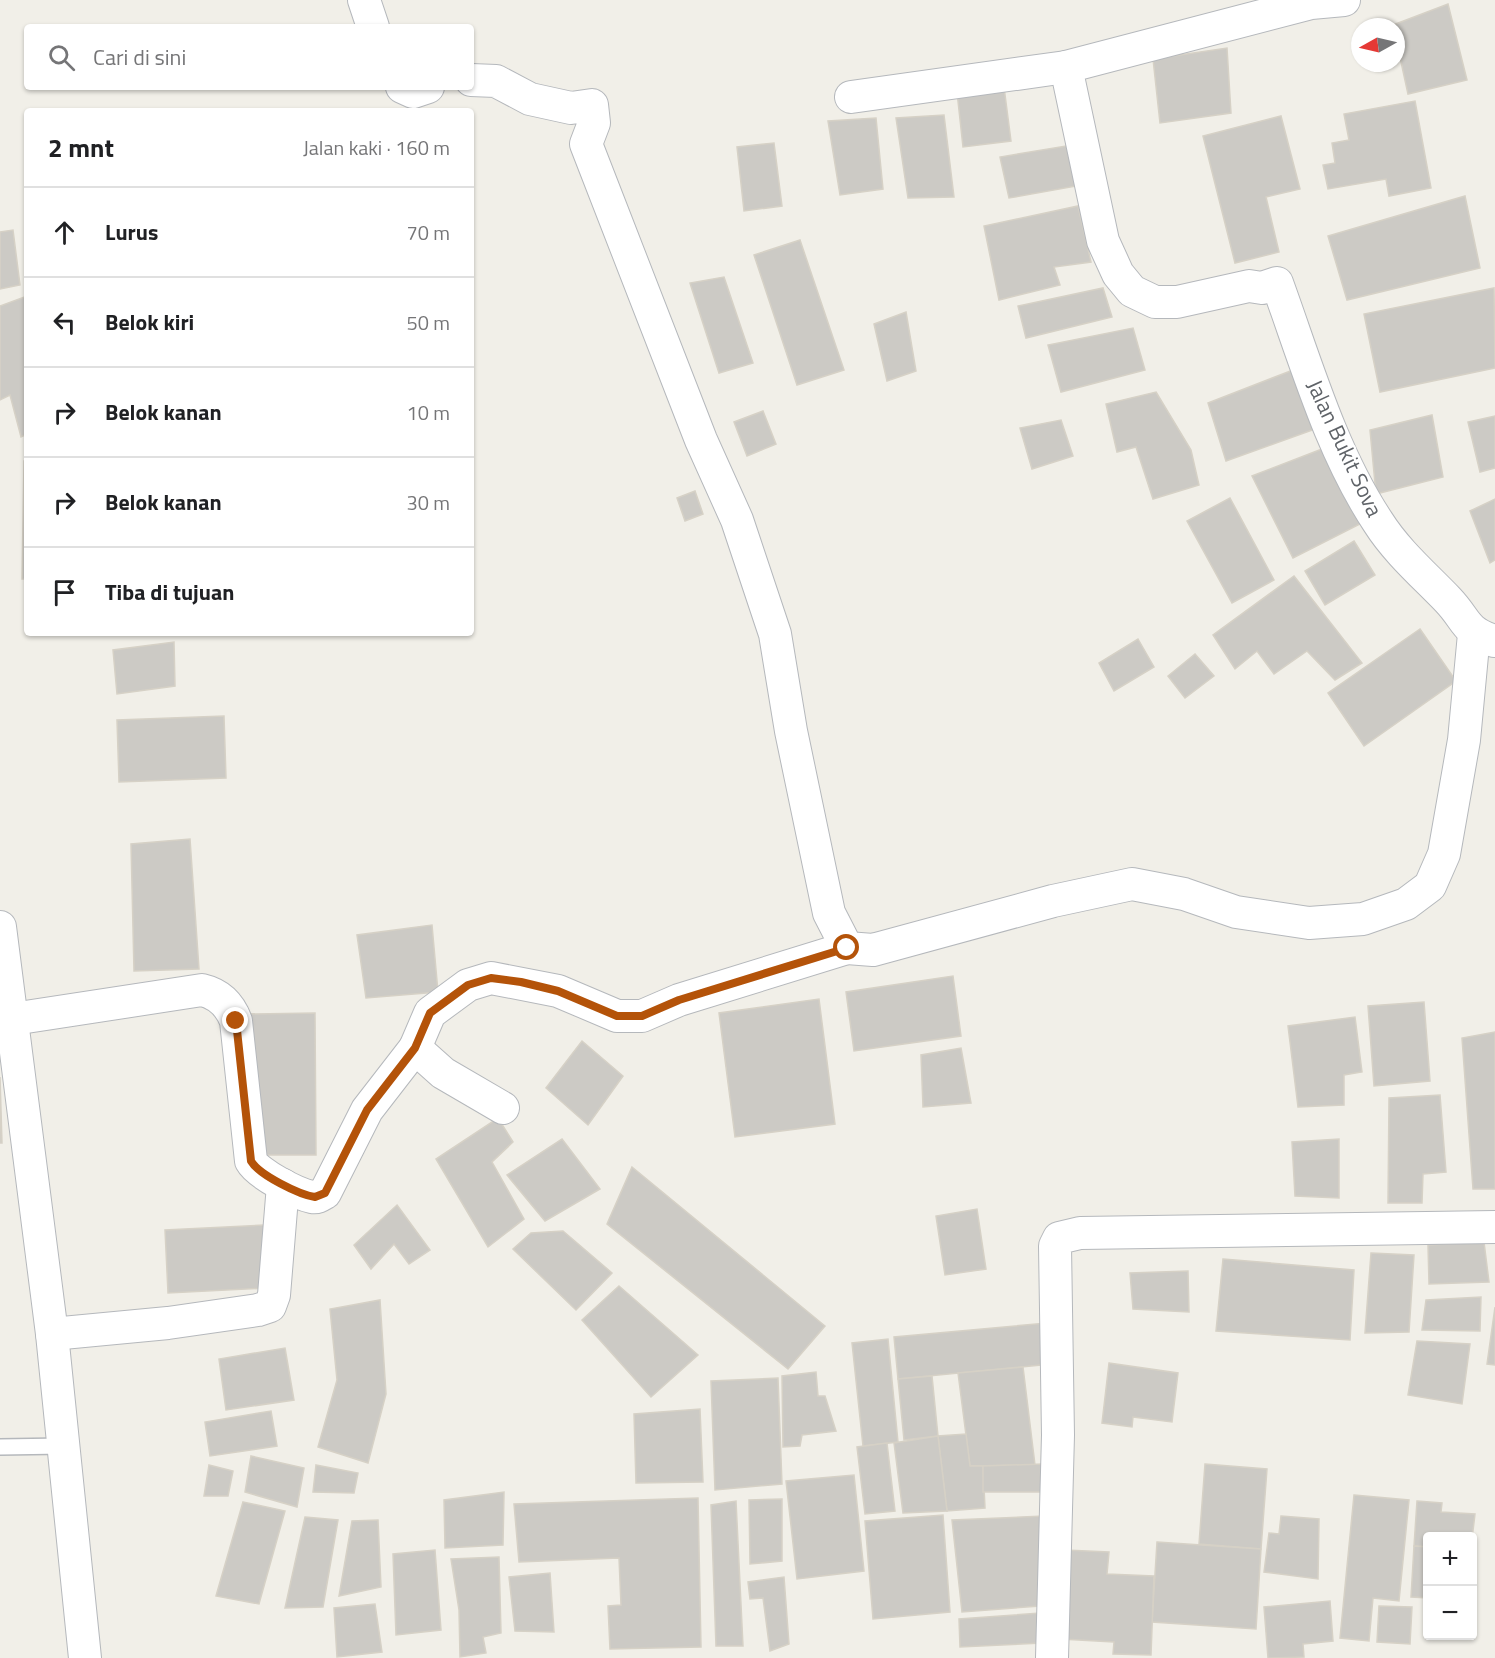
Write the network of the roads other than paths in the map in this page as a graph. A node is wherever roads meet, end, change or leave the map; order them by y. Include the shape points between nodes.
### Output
1 (364, 0) edge
2 (1344, 0) edge
3 (1311, 1) edge
4 (372, 24) edge
5 (1066, 67) junction
6 (474, 80) edge
7 (851, 97) dead end
8 (1485, 638) edge
9 (0, 927) edge
10 (847, 948) junction
11 (5, 1021) edge
12 (415, 1048) junction
13 (503, 1108) dead end
14 (283, 1185) junction
15 (1495, 1227) edge
16 (52, 1334) junction
17 (64, 1446) junction
18 (0, 1447) edge
19 (86, 1658) edge
20 (1052, 1658) edge

1 - 4 street
2 - 3 street
3 - 5 street
5 - 7 street
5 - 8 street, Jalan Bukit Sova via 1103,241 1118,274 1132,291 1155,302 1177,302 1277,283 1327,419 1372,513 1424,578
6 - 10 street via 496,81 530,99 571,108 592,105 594,123 586,144 701,440 737,520 775,634 829,913
8 - 10 street via 1444,854 1430,886 1407,904 1363,919 1309,923 1236,912 1184,894 1132,884 1053,901 873,950
9 - 11 street
10 - 12 street via 679,1000 642,1016 617,1016 558,991 491,978 468,985 430,1013
11 - 14 street via 202,990 211,992 229,1006 236,1021 249,1156 257,1169
11 - 16 street
12 - 13 street via 443,1073
12 - 14 street via 367,1110 325,1193 310,1197
14 - 16 street via 270,1305 168,1323
15 - 20 street via 1080,1233 1059,1238 1055,1246 1058,1435
16 - 17 street
17 - 18 lane
17 - 19 street

